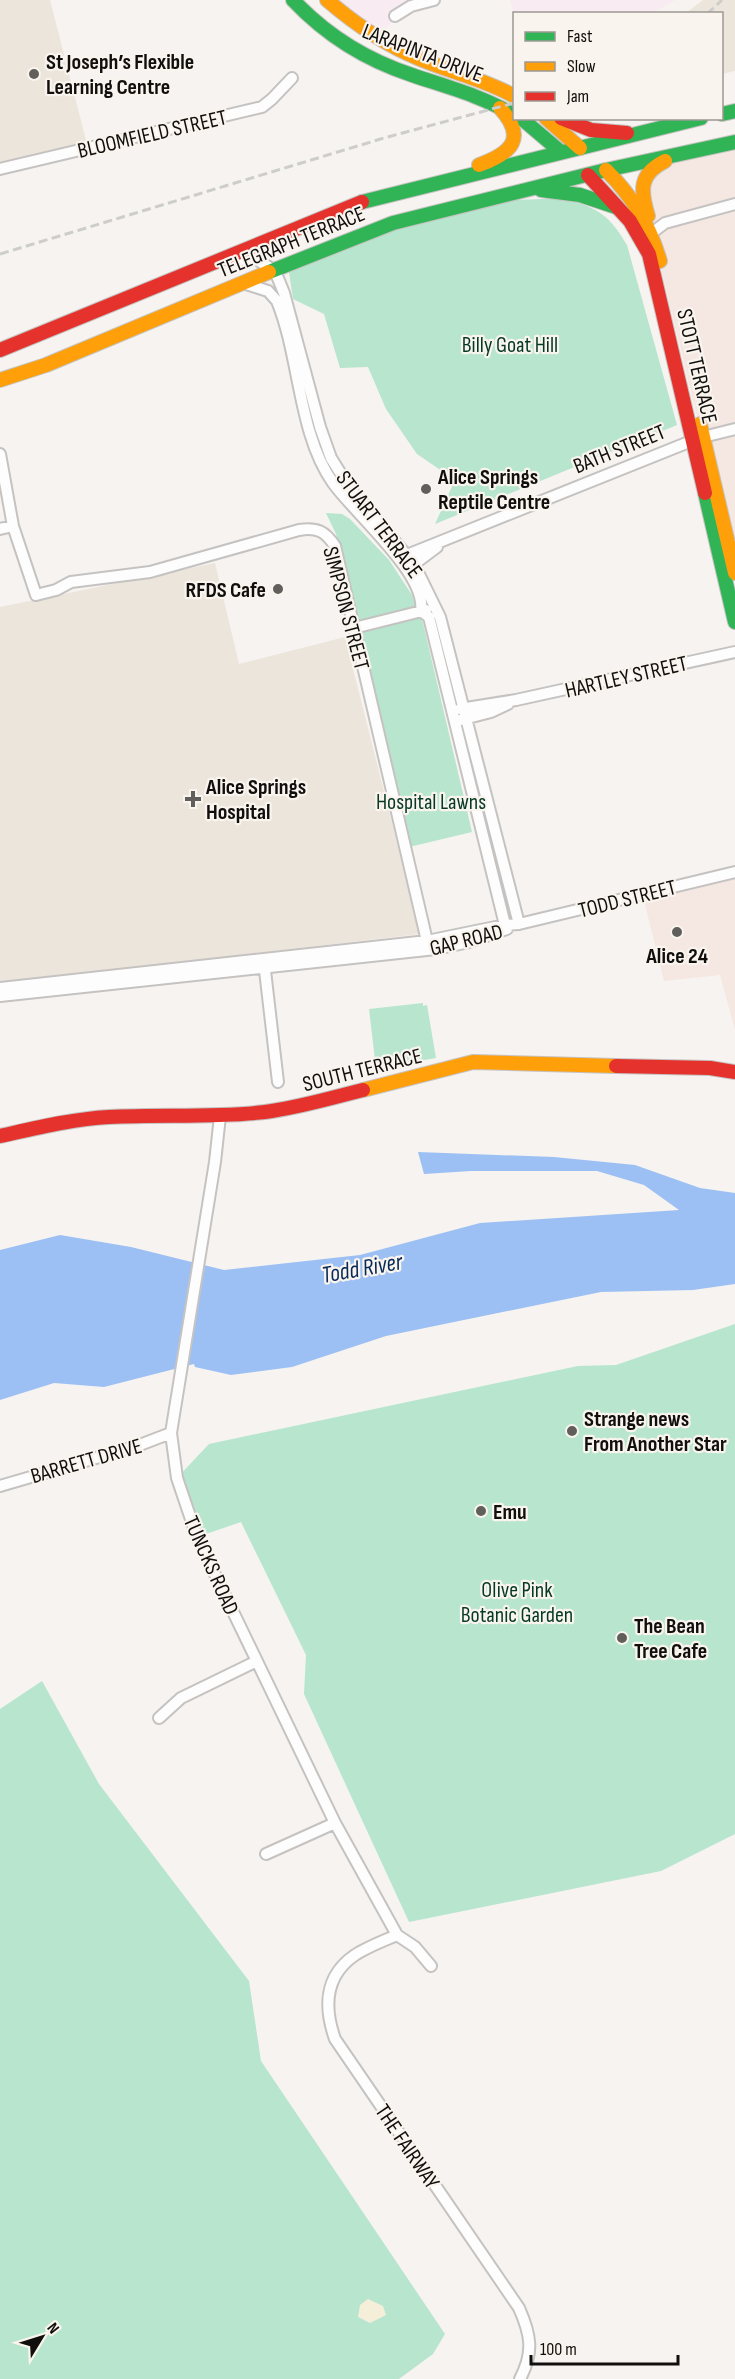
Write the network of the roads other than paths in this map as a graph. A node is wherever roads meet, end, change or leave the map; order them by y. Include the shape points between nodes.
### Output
1 (327, 0) edge
2 (434, 0) edge
3 (298, 2) edge
4 (395, 16) dead end
5 (292, 78) dead end
6 (490, 83) junction
7 (513, 90) edge
8 (513, 95) edge
9 (485, 99) junction
10 (513, 113) edge
11 (523, 120) edge
12 (548, 120) edge
13 (566, 120) edge
14 (693, 120) edge
15 (644, 132) junction
16 (735, 142) edge
17 (580, 148) junction
18 (561, 152) junction
19 (687, 152) junction
20 (0, 169) edge
21 (606, 170) junction
22 (588, 175) junction
23 (528, 190) junction
24 (396, 193) junction
25 (735, 204) edge
26 (627, 213) junction
27 (653, 232) junction
28 (275, 271) junction
29 (241, 283) junction
30 (102, 310) junction
31 (0, 350) edge
32 (0, 381) edge
33 (735, 429) edge
34 (698, 439) junction
35 (0, 454) edge
36 (13, 526) junction
37 (0, 529) edge
38 (407, 562) junction
39 (735, 573) edge
40 (436, 608) junction
41 (421, 611) junction
42 (735, 622) edge
43 (354, 628) junction
44 (735, 652) edge
45 (460, 715) junction
46 (735, 872) edge
47 (519, 924) junction
48 (506, 927) junction
49 (427, 941) junction
50 (264, 963) junction
51 (0, 988) edge
52 (22, 989) junction
53 (0, 996) edge
54 (735, 1072) edge
55 (278, 1082) dead end
56 (220, 1116) junction
57 (0, 1136) edge
58 (171, 1433) junction
59 (0, 1485) edge
60 (257, 1661) junction
61 (159, 1718) dead end
62 (335, 1823) junction
63 (266, 1854) dead end
64 (397, 1935) junction
65 (431, 1966) dead end
66 (520, 2379) edge

1 - 6 main road, LARAPINTA DRIVE via 379,39
2 - 4 street via 411,6
3 - 9 main road, LARAPINTA DRIVE via 333,36 370,59
5 - 20 street, BLOOMFIELD STREET via 262,107
6 - 7 main road
6 - 8 main road, LARAPINTA DRIVE
9 - 10 main road, LARAPINTA DRIVE
9 - 24 main road via 503,110 512,123 515,138 506,153 493,161
11 - 18 main road
12 - 17 main road
13 - 15 main road via 591,130
14 - 15 main road
15 - 17 main road, TELEGRAPH TERRACE
16 - 19 main road
17 - 18 main road, TELEGRAPH TERRACE
17 - 21 main road, STOTT TERRACE
18 - 22 main road, STOTT TERRACE
18 - 24 main road, TELEGRAPH TERRACE
19 - 21 main road, TELEGRAPH TERRACE
19 - 27 main road via 651,168 644,180 645,205
21 - 22 main road, TELEGRAPH TERRACE
21 - 27 main road, STOTT TERRACE via 630,195
22 - 23 main road, TELEGRAPH TERRACE
22 - 26 main road, STOTT TERRACE
23 - 26 main road via 595,198
23 - 28 main road, TELEGRAPH TERRACE via 393,223
24 - 30 main road, TELEGRAPH TERRACE via 329,216
25 - 27 street via 674,220
26 - 34 main road, STOTT TERRACE via 653,268
27 - 34 main road, STOTT TERRACE
28 - 29 main road, TELEGRAPH TERRACE
28 - 30 street via 263,261 243,259
28 - 38 street, STUART TERRACE via 332,458 349,487
29 - 32 main road, TELEGRAPH TERRACE
29 - 38 street, STUART TERRACE via 263,289 277,301 321,463 337,489
30 - 31 main road, TELEGRAPH TERRACE
33 - 34 street, BATH STREET
34 - 38 street, BATH STREET via 418,549
34 - 39 main road, STOTT TERRACE
34 - 42 main road, STOTT TERRACE
35 - 36 street
36 - 37 street
36 - 43 street, SIMPSON STREET via 36,595 71,582 150,572 314,528 327,534 335,546
38 - 40 street, STUART TERRACE
38 - 41 street, STUART TERRACE via 423,601
40 - 41 street
40 - 45 street, STUART TERRACE via 444,628
41 - 43 street
41 - 45 street, STUART TERRACE via 433,626
43 - 49 street, SIMPSON STREET
44 - 45 street, HARTLEY STREET
45 - 47 street, STUART TERRACE
45 - 48 street, STUART TERRACE
46 - 47 street, TODD STREET
47 - 48 street, GAP ROAD
48 - 49 street, GAP ROAD
48 - 50 street, GAP ROAD via 469,942 436,949
49 - 50 street, GAP ROAD
50 - 52 street, GAP ROAD
50 - 55 street
51 - 52 street, GAP ROAD
52 - 53 street, GAP ROAD
54 - 56 main road, SOUTH TERRACE via 710,1068 473,1062 297,1107
56 - 57 main road, SOUTH TERRACE via 108,1117
56 - 58 street, TUNCKS ROAD
58 - 59 street, BARRETT DRIVE
58 - 60 street, TUNCKS ROAD via 177,1478 197,1537
60 - 61 street via 181,1698
60 - 62 street, TUNCKS ROAD
62 - 63 street
62 - 64 street, TUNCKS ROAD
64 - 65 street, TUNCKS ROAD via 415,1947
64 - 66 street, THE FAIRWAY via 354,1955 345,1964 328,1991 328,2020 335,2039 519,2308 528,2327 530,2346

